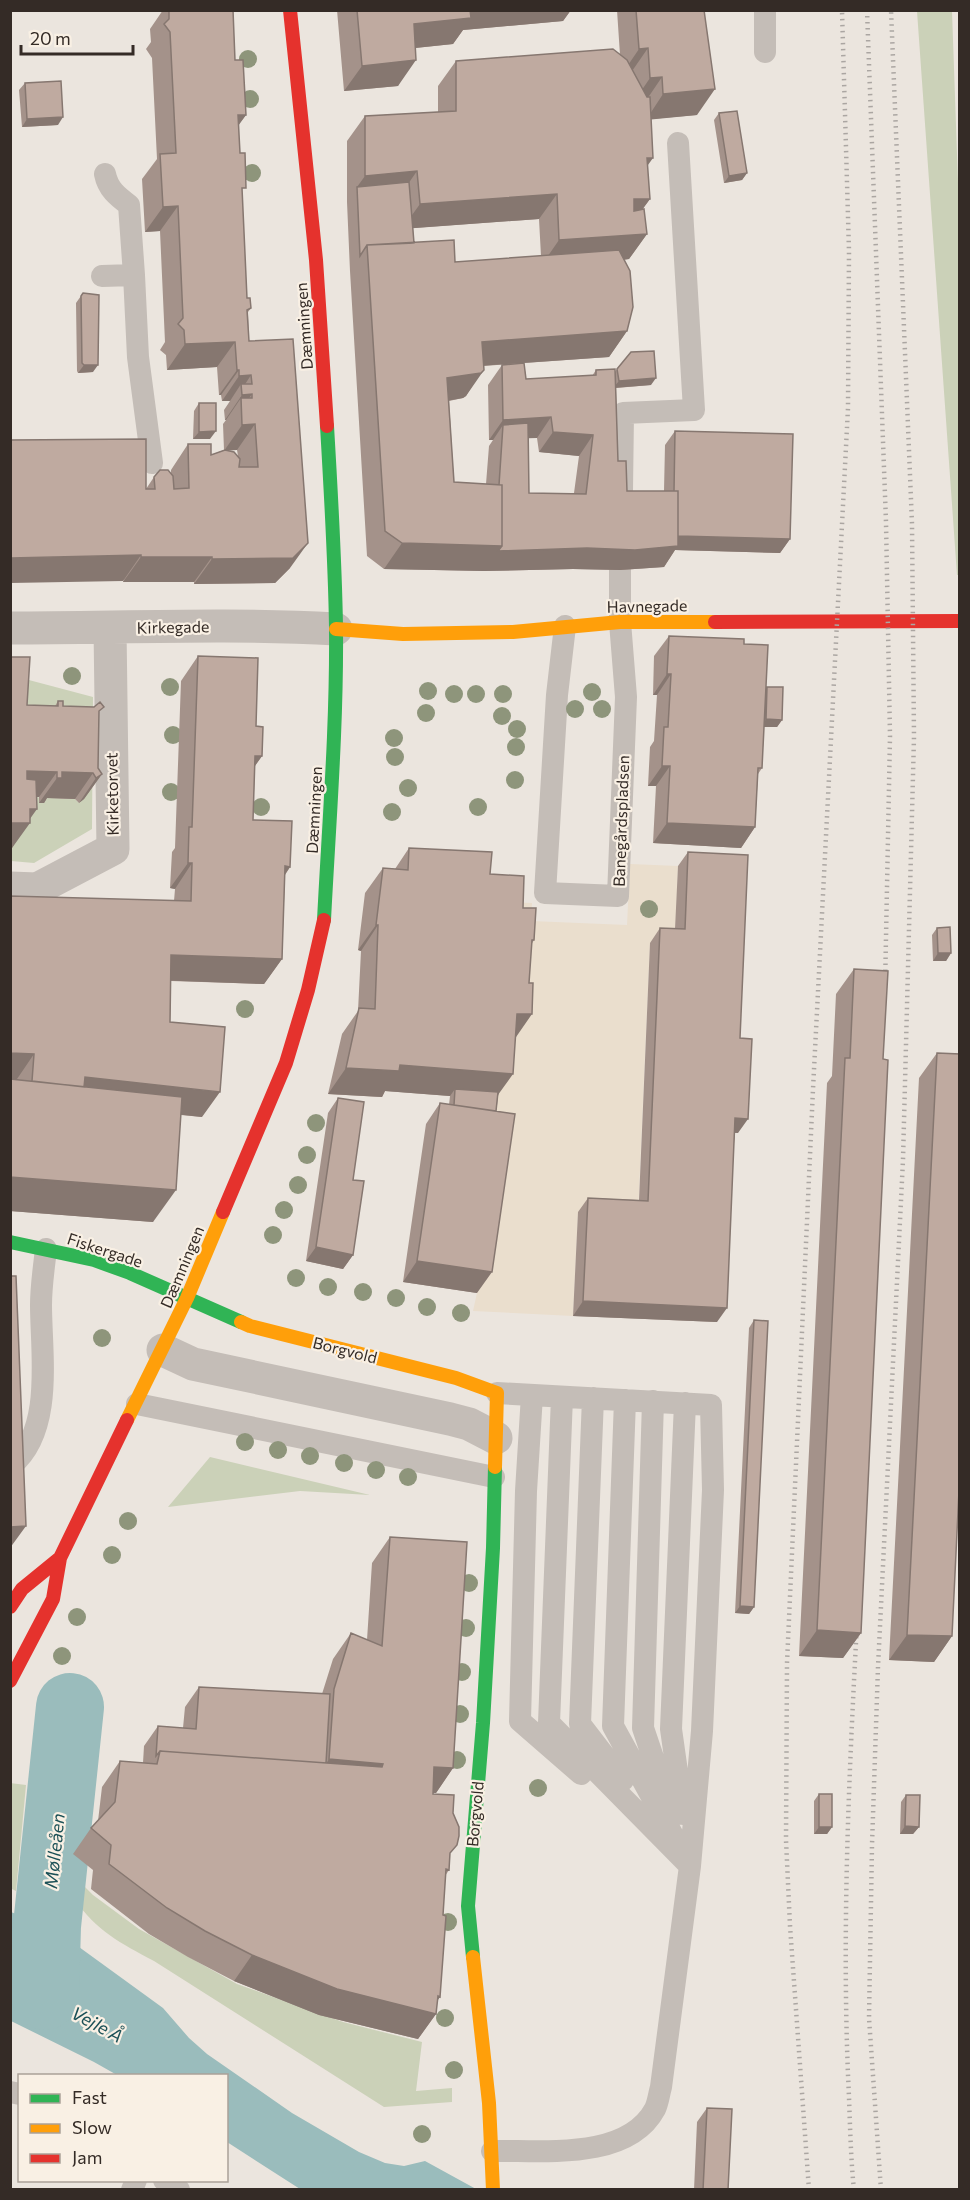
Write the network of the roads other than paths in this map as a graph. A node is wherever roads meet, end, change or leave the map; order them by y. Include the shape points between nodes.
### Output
1 (290, 10) edge
2 (765, 10) edge
3 (765, 52) dead end
4 (678, 143) dead end
5 (105, 174) dead end
6 (134, 275) junction
7 (102, 276) dead end
8 (152, 463) dead end
9 (622, 511) edge
10 (620, 570) edge
11 (960, 621) edge
12 (620, 622) junction
13 (565, 626) junction
14 (10, 628) edge
15 (110, 628) junction
16 (336, 629) junction
17 (10, 888) edge
18 (10, 1242) edge
19 (46, 1249) junction
20 (187, 1298) junction
21 (163, 1350) junction
22 (497, 1394) junction
23 (532, 1395) junction
24 (562, 1397) junction
25 (593, 1398) junction
26 (625, 1400) junction
27 (653, 1401) junction
28 (685, 1403) junction
29 (137, 1404) junction
30 (496, 1438) junction
31 (12, 1465) edge
32 (494, 1477) junction
33 (60, 1558) junction
34 (10, 1607) edge
35 (10, 1681) edge
36 (520, 1721) junction
37 (483, 1723) junction
38 (549, 1723) junction
39 (580, 1724) junction
40 (613, 1726) junction
41 (643, 1728) junction
42 (670, 1729) junction
43 (702, 1731) junction
44 (690, 1866) junction
45 (492, 2151) junction
46 (166, 2182) edge
47 (493, 2188) edge
48 (179, 2190) edge

1 - 16 street, Dæmningen via 317,268
2 - 3 lane
4 - 9 lane via 694,410 623,413
5 - 6 lane via 114,193 129,205
6 - 7 lane
6 - 8 lane via 138,357
10 - 12 lane
11 - 12 street, Havnegade
12 - 13 street, Havnegade
12 - 13 lane, Banegårdspladsen via 626,697 618,896 545,893
13 - 16 street, Havnegade via 513,632 403,634
14 - 15 street, Kirkegade
15 - 16 street, Kirkegade via 255,625
15 - 17 street, Kirketorvet via 113,849 37,889
16 - 20 street, Dæmningen via 328,854 324,920 316,961 286,1063
18 - 19 street, Fiskergade
19 - 20 street, Fiskergade via 94,1260
19 - 31 lane via 41,1302 41,1404 27,1450
20 - 21 street, Dæmningen
20 - 22 street, Borgvold via 250,1326 456,1378
21 - 29 street, Dæmningen
21 - 30 street via 193,1364 469,1424
22 - 23 lane
22 - 30 street, Borgvold
23 - 24 lane
23 - 36 lane
24 - 25 lane
24 - 38 lane
25 - 26 lane
25 - 39 lane
26 - 27 lane
26 - 40 lane
27 - 28 lane
27 - 41 lane
28 - 42 lane
28 - 43 lane via 711,1405 713,1490
29 - 32 lane
29 - 33 street, Dæmningen
30 - 32 street, Borgvold
32 - 37 street, Borgvold
33 - 34 street, Dæmningen via 22,1589
33 - 35 street, Dæmningen via 53,1599
36 - 37 lane
36 - 38 lane
36 - 44 lane
37 - 45 street, Borgvold via 468,1906
38 - 39 lane
38 - 44 lane
39 - 40 lane
39 - 44 lane
40 - 41 lane
40 - 44 lane
41 - 42 lane
41 - 44 lane
42 - 43 lane
42 - 44 lane
43 - 44 lane
44 - 45 lane via 663,2075 655,2109 639,2129 616,2142 588,2149
45 - 47 street, Borgvold
46 - 48 lane

